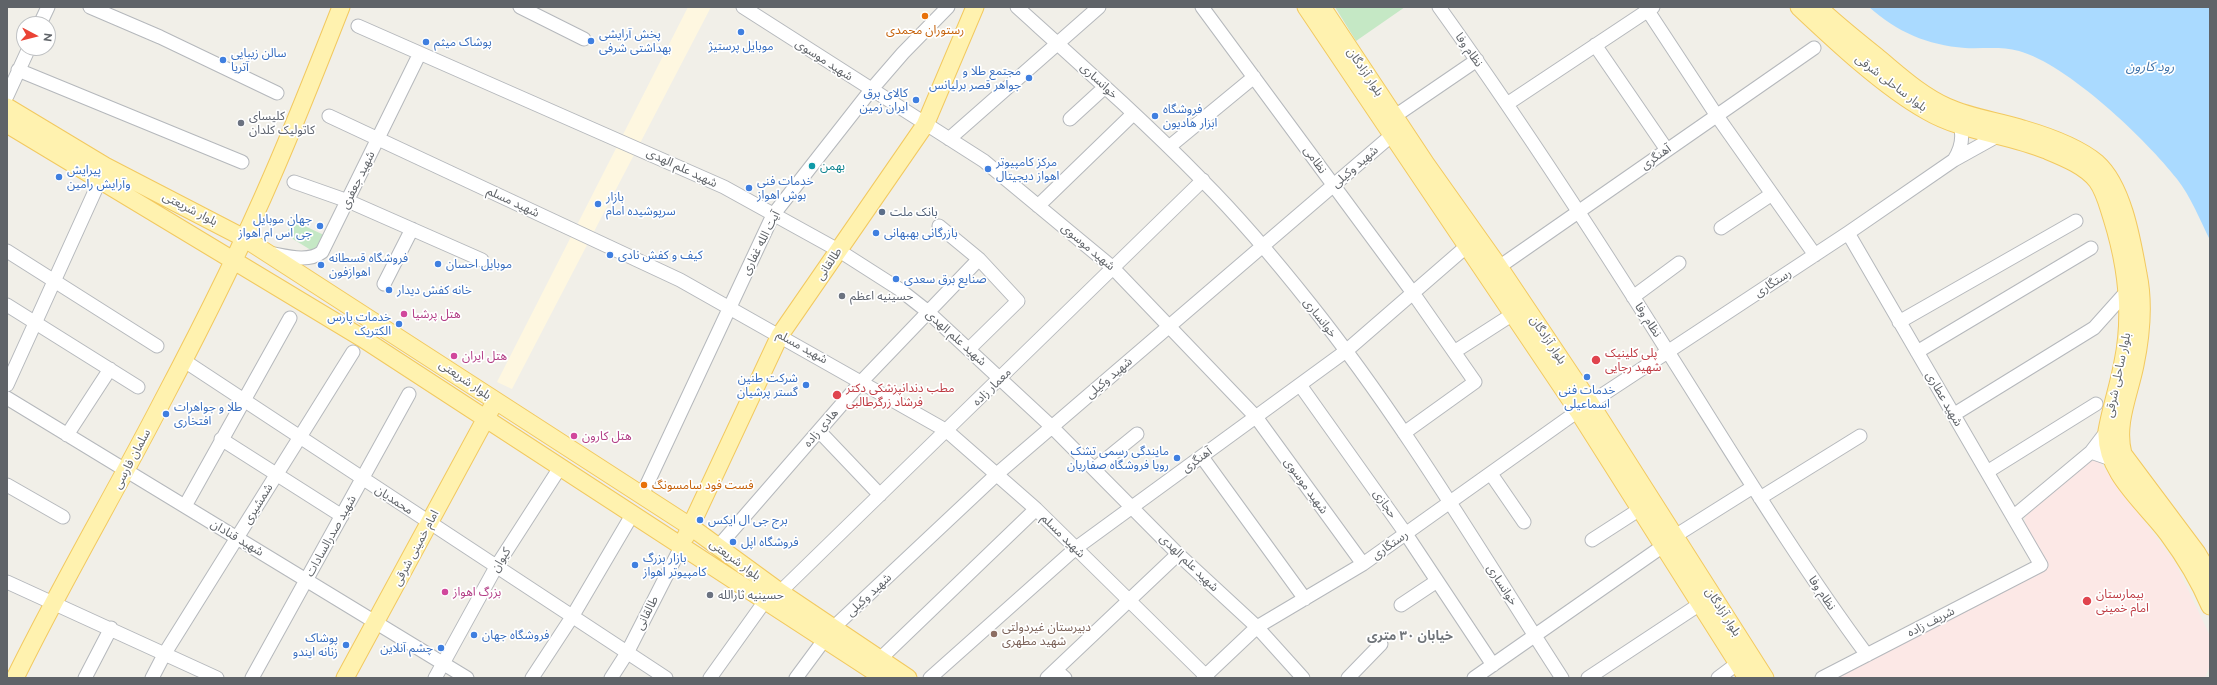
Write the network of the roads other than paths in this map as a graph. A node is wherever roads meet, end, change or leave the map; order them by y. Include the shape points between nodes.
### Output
1 (90, 7) edge
2 (341, 7) edge
3 (520, 7) edge
4 (743, 7) edge
5 (948, 7) edge
6 (975, 7) edge
7 (1018, 7) edge
8 (1099, 7) edge
9 (1202, 7) edge
10 (1306, 7) edge
11 (1322, 7) edge
12 (1439, 7) edge
13 (1799, 7) edge
14 (1818, 7) edge
15 (1651, 9) edge
16 (358, 26) dead end
17 (584, 39) dead end
18 (1058, 44) junction
19 (1595, 45) junction
20 (1814, 48) dead end
21 (419, 55) junction
22 (25, 56) edge
23 (1477, 60) junction
24 (18, 70) junction
25 (1254, 77) junction
26 (1105, 87) junction
27 (871, 90) junction
28 (277, 93) dead end
29 (7, 96) edge
30 (1507, 104) junction
31 (7, 107) edge
32 (1133, 114) junction
33 (329, 116) dead end
34 (1395, 116) junction
35 (1717, 116) junction
36 (1070, 119) dead end
37 (7, 124) edge
38 (925, 125) junction
39 (1960, 125) junction
40 (1392, 135) junction
41 (1999, 135) junction
42 (378, 139) junction
43 (949, 140) junction
44 (1168, 147) junction
45 (1667, 150) junction
46 (1954, 160) junction
47 (242, 162) dead end
48 (100, 180) junction
49 (1203, 180) junction
50 (294, 182) dead end
51 (1334, 186) junction
52 (1772, 194) junction
53 (348, 201) junction
54 (1038, 206) junction
55 (1578, 212) junction
56 (773, 215) junction
57 (2076, 221) dead end
58 (939, 226) dead end
59 (1721, 228) dead end
60 (412, 229) junction
61 (1848, 233) junction
62 (244, 238) junction
63 (1467, 246) junction
64 (1262, 247) junction
65 (2091, 248) dead end
66 (7, 250) edge
67 (838, 250) junction
68 (266, 253) junction
69 (1815, 255) junction
70 (233, 260) junction
71 (482, 260) dead end
72 (979, 260) junction
73 (1679, 263) dead end
74 (1499, 266) junction
75 (1112, 267) junction
76 (56, 281) junction
77 (384, 284) dead end
78 (2128, 290) junction
79 (1413, 293) junction
80 (1633, 297) junction
81 (7, 305) edge
82 (730, 307) junction
83 (927, 311) junction
84 (1513, 314) junction
85 (290, 318) dead end
86 (1899, 322) junction
87 (36, 323) junction
88 (1170, 327) junction
89 (780, 335) junction
90 (157, 346) dead end
91 (969, 349) junction
92 (1346, 351) junction
93 (353, 352) dead end
94 (1454, 352) junction
95 (1668, 352) junction
96 (1917, 352) junction
97 (183, 360) junction
98 (110, 369) junction
99 (1001, 378) junction
100 (862, 381) junction
101 (7, 385) edge
102 (1300, 385) junction
103 (138, 387) dead end
104 (409, 394) dead end
105 (7, 398) edge
106 (496, 400) junction
107 (243, 401) junction
108 (2096, 404) dead end
109 (1584, 407) junction
110 (1953, 415) junction
111 (486, 417) junction
112 (1256, 417) junction
113 (1052, 427) junction
114 (818, 431) junction
115 (947, 431) junction
116 (2107, 431) junction
117 (1137, 434) dead end
118 (1404, 434) junction
119 (67, 435) junction
120 (1860, 436) dead end
121 (299, 437) junction
122 (221, 439) junction
123 (2090, 452) junction
124 (1202, 457) junction
125 (2111, 459) junction
126 (561, 466) junction
127 (1094, 469) junction
128 (126, 470) junction
129 (1986, 472) junction
130 (277, 474) junction
131 (997, 474) junction
132 (1491, 474) junction
133 (363, 479) junction
134 (7, 485) edge
135 (1756, 492) junction
136 (642, 495) junction
137 (880, 495) junction
138 (1449, 503) junction
139 (185, 506) junction
140 (1036, 508) junction
141 (1131, 508) junction
142 (1640, 509) junction
143 (632, 515) junction
144 (342, 516) junction
145 (63, 517) dead end
146 (2013, 517) junction
147 (1524, 522) dead end
148 (429, 523) junction
149 (691, 527) junction
150 (1406, 534) junction
151 (237, 537) junction
152 (1592, 540) dead end
153 (1669, 541) junction
154 (681, 547) junction
155 (717, 548) junction
156 (1076, 548) junction
157 (1178, 554) junction
158 (1363, 564) junction
159 (2041, 565) joint
160 (496, 567) junction
161 (1689, 573) junction
162 (2210, 575) edge
163 (307, 580) junction
164 (1437, 581) junction
165 (7, 582) edge
166 (780, 592) junction
167 (1305, 599) junction
168 (765, 601) junction
169 (1129, 601) junction
170 (52, 604) junction
171 (1700, 604) junction
172 (1401, 605) dead end
173 (2210, 606) edge
174 (572, 617) junction
175 (376, 622) junction
176 (1257, 627) junction
177 (111, 628) junction
178 (829, 633) junction
179 (1534, 636) junction
180 (1381, 644) dead end
181 (165, 653) junction
182 (627, 653) junction
183 (1867, 655) junction
184 (443, 663) junction
185 (1738, 663) junction
186 (1493, 665) junction
187 (876, 671) edge
188 (1056, 675) edge
189 (1206, 677) edge
190 (15, 678) edge
191 (85, 678) edge
192 (152, 678) edge
193 (218, 678) edge
194 (252, 678) edge
195 (345, 678) edge
196 (435, 678) edge
197 (467, 678) edge
198 (532, 678) edge
199 (611, 678) edge
200 (666, 678) edge
201 (710, 678) edge
202 (796, 678) edge
203 (908, 678) edge
204 (930, 678) edge
205 (1303, 678) edge
206 (1348, 678) edge
207 (1474, 678) edge
208 (1562, 678) edge
209 (1588, 678) edge
210 (1718, 678) edge
211 (1747, 678) edge
212 (1765, 678) edge
213 (1822, 678) edge

1 - 28 street
2 - 62 main road, سلمان فارسی
3 - 17 street
4 - 27 street, شهید موسوی
5 - 27 street, آیت الله غفاری
6 - 38 main road, طالقانی
7 - 18 street, خوانساری
8 - 18 street
9 - 25 street, نظامی
10 - 40 main road, بلوار آزادگان
11 - 34 main road, بلوار آزادگان
12 - 23 street, نظام وفا
13 - 39 main road, بلوار ساحلی شرقی via 1898,92 1927,111
14 - 162 main road, بلوار ساحلی شرقی via 1906,81 1933,100 1963,113 2051,139 2080,152 2097,163 2108,175 2130,236 2139,279 2141,324 2119,440 2123,454 2197,553
15 - 19 street
15 - 35 street
16 - 21 street, شهید علم الهدی
18 - 26 street, خوانساری
18 - 43 street
19 - 30 street
19 - 45 street
20 - 35 street, آهنگری
21 - 42 street, شهید جعفری
21 - 56 street, شهید علم الهدی via 628,144 724,188
22 - 24 street
23 - 30 street, نظام وفا
23 - 34 street
24 - 29 street
24 - 47 street
25 - 44 street
25 - 51 street, نظامی
26 - 32 street, خوانساری
26 - 36 street
27 - 38 street, شهید موسوی
27 - 56 street, آیت الله غفاری
30 - 55 street, نظام وفا
31 - 62 main road, بلوار شریعتی via 105,166
32 - 44 street, خوانساری
32 - 54 street
33 - 42 street, شهید مسلم
34 - 74 main road, بلوار آزادگان
35 - 45 street, آهنگری
35 - 52 street
37 - 48 main road, بلوار شریعتی
38 - 43 street, شهید موسوی
38 - 67 main road, طالقانی
39 - 41 main road, بلوار ساحلی شرقی
39 - 46 street via 1962,141
40 - 51 street, شهید وکیلی
40 - 63 main road, بلوار آزادگان
41 - 46 street, رستگاری
41 - 78 main road, بلوار ساحلی شرقی via 2020,140 2074,163 2098,182 2119,239
42 - 53 street, شهید جعفری
42 - 82 street, شهید مسلم via 680,280
43 - 54 street, شهید موسوی via 984,161
44 - 49 street, خوانساری
45 - 55 street, آهنگری
46 - 61 street, رستگاری
48 - 70 main road, بلوار شریعتی
48 - 76 street
49 - 64 street, خوانساری
49 - 75 street, معمار زاده
50 - 53 street
51 - 64 street, شهید وکیلی
51 - 79 street, نظامی
52 - 59 street
52 - 69 street
53 - 60 street
53 - 68 street, شهید جعفری via 322,252 317,256
54 - 75 street, شهید موسوی
55 - 74 street, آهنگری
55 - 80 street, نظام وفا
56 - 67 street, شهید علم الهدی
56 - 82 street, آیت الله غفاری
57 - 86 street
58 - 72 street
60 - 71 street
60 - 77 street
61 - 69 street, رستگاری
61 - 86 street, شهید عطاری
62 - 68 main road, بلوار شریعتی
62 - 70 main road, سلمان فارسی
63 - 79 street, آهنگری
63 - 84 main road, بلوار آزادگان
64 - 88 street, شهید وکیلی
64 - 92 street, خوانساری
65 - 96 street
66 - 76 street
67 - 83 street, شهید علم الهدی
67 - 89 main road, طالقانی
68 - 106 main road, بلوار شریعتی
69 - 95 street, رستگاری
70 - 97 main road, سلمان فارسی
70 - 111 main road, بلوار شریعتی
72 - 83 street, هادی زاده
72 - 91 street via 1018,301
73 - 80 street
74 - 109 main road, بلوار آزادگان
75 - 88 street, شهید موسوی
75 - 99 street, معمار زاده
76 - 87 street
76 - 90 street
78 - 110 street via 2094,328
78 - 116 main road, بلوار ساحلی شرقی via 2129,323
79 - 92 street, آهنگری
79 - 94 street, نظامی
80 - 95 street, نظام وفا
81 - 87 street
82 - 89 street, شهید مسلم
82 - 136 street, آیت الله غفاری
83 - 91 street, شهید علم الهدی
83 - 100 street, هادی زاده
84 - 94 street
84 - 109 main road, بلوار آزادگان
85 - 107 street
86 - 96 street, شهید عطاری
87 - 98 street
87 - 101 street
88 - 112 street, شهید موسوی
88 - 113 street, شهید وکیلی
89 - 100 street, شهید مسلم
89 - 149 main road, طالقانی
91 - 99 street, شهید علم الهدی
92 - 102 street, آهنگری
92 - 118 street, خوانساری
93 - 121 street, شمشیری
94 - 118 street, نظامی via 1475,382
95 - 109 street, رستگاری
95 - 135 street, نظام وفا
96 - 110 street, شهید عطاری
97 - 107 street, محمدیان
97 - 128 main road, سلمان فارسی
98 - 103 street
98 - 119 street
99 - 113 street, شهید علم الهدی
99 - 115 street, معمار زاده
100 - 114 street, هادی زاده
100 - 115 street, شهید مسلم
102 - 112 street, آهنگری
102 - 150 street, حجازی
104 - 133 street, شهید صدرالسادات
105 - 119 street, شهید قنادان
106 - 111 main road, امام خمینی شرقی
106 - 136 main road, بلوار شریعتی
107 - 121 street, محمدیان
107 - 122 street
108 - 129 street
109 - 132 street, رستگاری
109 - 142 main road, بلوار آزادگان
109 - 153 main road, بلوار آزادگان
110 - 129 street, شهید عطاری
111 - 126 main road, بلوار شریعتی
111 - 148 main road, امام خمینی شرقی
112 - 124 street, آهنگری
112 - 158 street, شهید موسوی
113 - 127 street, شهید علم الهدی
113 - 131 street, شهید وکیلی
114 - 137 street
114 - 155 street, هادی زاده
115 - 131 street, شهید مسلم
115 - 137 street, معمار زاده
116 - 123 street
116 - 125 main road, بلوار ساحلی شرقی
117 - 127 street
118 - 138 street, خوانساری
119 - 128 street, شهید قنادان
120 - 135 street
121 - 130 street, شمشیری
121 - 133 street, محمدیان
122 - 130 street
122 - 139 street
123 - 125 street
123 - 146 street
124 - 141 street, آهنگری
124 - 167 street
125 - 173 main road, بلوار ساحلی شرقی via 2187,560
126 - 143 main road, بلوار شریعتی
126 - 160 street, کیوان
127 - 141 street, شهید علم الهدی
128 - 139 street, شهید قنادان
128 - 170 main road, سلمان فارسی
129 - 146 street, شهید عطاری
130 - 144 street
130 - 151 street, شمشیری
131 - 140 street, شهید مسلم
131 - 178 street, شهید وکیلی
132 - 138 street, رستگاری
132 - 147 street
133 - 144 street, شهید صدرالسادات
133 - 148 street, محمدیان
134 - 145 street
135 - 153 street
135 - 183 street, نظام وفا via 1825,598
136 - 149 main road, بلوار شریعتی
137 - 166 street, معمار زاده
138 - 150 street, رستگاری
138 - 179 street, خوانساری
139 - 151 street, شهید قنادان
140 - 156 street, شهید مسلم
140 - 187 street
141 - 156 street, آهنگری
141 - 157 street, شهید علم الهدی
142 - 152 street
142 - 153 main road, بلوار آزادگان
143 - 154 main road, بلوار شریعتی
143 - 174 street
144 - 163 street, شهید صدرالسادات
146 - 159 street, شهید عطاری
148 - 160 street, محمدیان
148 - 175 main road, امام خمینی شرقی
149 - 154 main road, طالقانی
149 - 155 main road, بلوار شریعتی
150 - 158 street, رستگاری
150 - 164 street, حجازی
151 - 163 street, شهید قنادان
151 - 181 street, شمشیری
153 - 161 main road, بلوار آزادگان
153 - 179 street
154 - 168 main road, بلوار شریعتی
154 - 182 street, طالقانی
155 - 166 main road, بلوار شریعتی
156 - 169 street, شهید مسلم
156 - 204 street, آهنگری
157 - 169 street
157 - 176 street, شهید علم الهدی
158 - 167 street, رستگاری
159 - 183 street, شریف زاده
160 - 174 street, محمدیان
160 - 184 street, کیوان
161 - 171 main road, بلوار آزادگان
161 - 212 main road, بلوار آزادگان
163 - 175 street, شهید قنادان
163 - 194 street, شهید صدرالسادات
164 - 172 street
164 - 186 street, حجازی
165 - 170 street
166 - 178 main road, بلوار شریعتی
167 - 176 street, رستگاری
168 - 178 main road, بلوار شریعتی
168 - 201 street
169 - 188 street
169 - 189 street, شهید مسلم
170 - 177 street
170 - 190 main road, سلمان فارسی
171 - 185 main road, بلوار آزادگان
171 - 209 street
174 - 182 street, محمدیان
174 - 198 street
175 - 184 street, شهید قنادان
175 - 195 main road, امام خمینی شرقی
176 - 189 street, رستگاری
176 - 205 street, شهید علم الهدی
177 - 181 street
177 - 191 street
178 - 187 main road, بلوار شریعتی
178 - 202 street, شهید وکیلی
179 - 186 street
179 - 208 street, خوانساری
180 - 206 street
181 - 192 street, شمشیری
181 - 193 street
182 - 199 street, طالقانی
182 - 200 street, محمدیان
183 - 213 street, شریف زاده
184 - 196 street, کیوان
184 - 197 street, شهید قنادان
185 - 210 street
185 - 211 main road, بلوار آزادگان
186 - 207 street
187 - 203 main road, بلوار شریعتی

